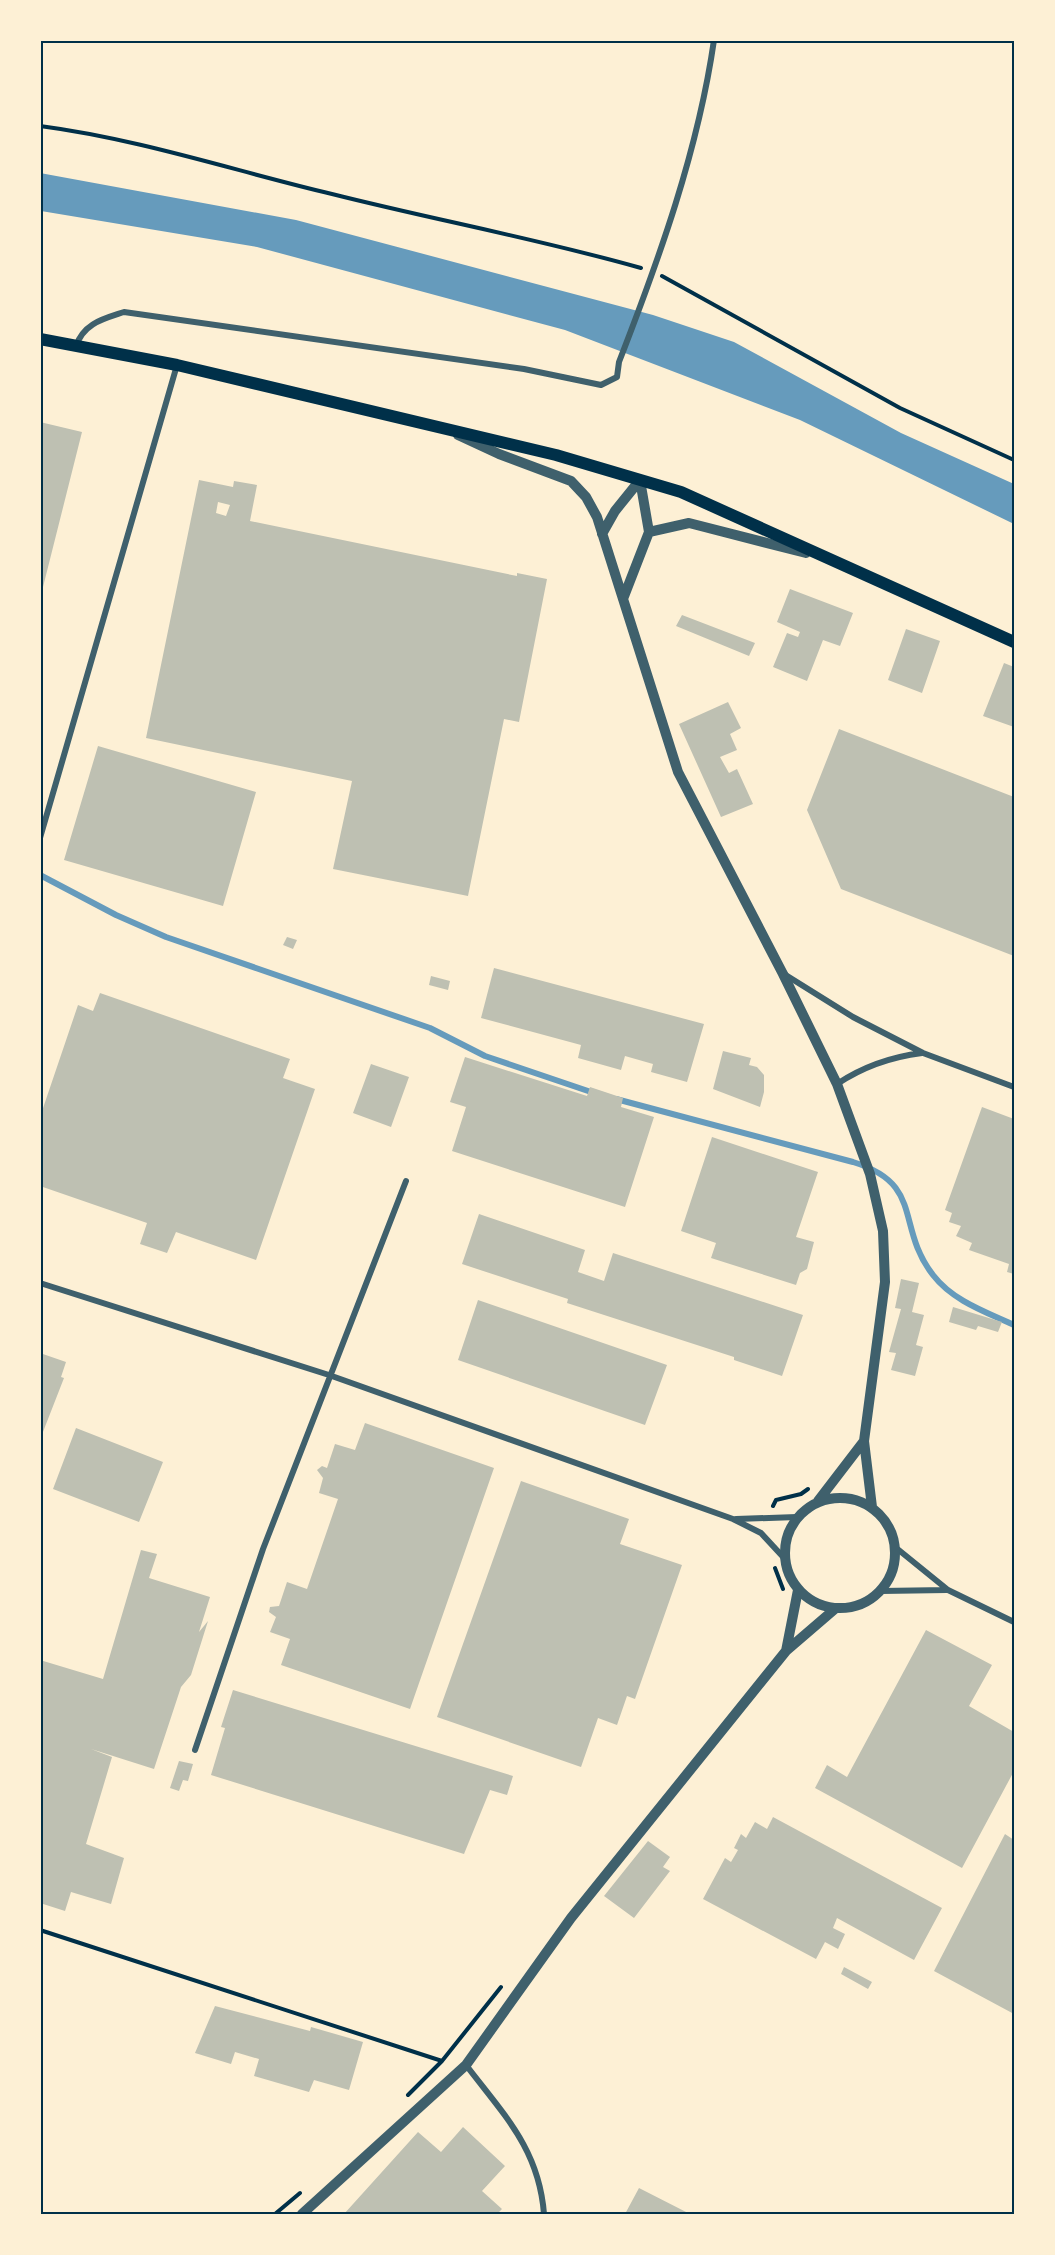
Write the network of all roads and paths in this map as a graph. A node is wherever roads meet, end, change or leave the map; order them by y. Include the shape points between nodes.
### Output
1 (714, 40) edge
2 (40, 126) edge
3 (654, 272) junction
4 (40, 339) edge
5 (76, 346) junction
6 (177, 365) junction
7 (444, 428) junction
8 (1014, 460) edge
9 (640, 480) junction
10 (649, 532) junction
11 (602, 534) junction
12 (827, 558) junction
13 (623, 599) junction
14 (1014, 642) edge
15 (40, 838) edge
16 (783, 974) junction
17 (923, 1053) junction
18 (837, 1084) junction
19 (1014, 1087) edge
20 (406, 1181) dead end
21 (40, 1283) edge
22 (329, 1375) junction
23 (864, 1441) junction
24 (810, 1488) dead end
25 (818, 1501) junction
26 (872, 1507) junction
27 (797, 1518) junction
28 (733, 1519) junction
29 (767, 1519) junction
30 (895, 1547) junction
31 (784, 1559) junction
32 (771, 1562) dead end
33 (798, 1590) junction
34 (948, 1590) junction
35 (880, 1591) junction
36 (786, 1600) dead end
37 (836, 1608) junction
38 (1014, 1622) edge
39 (786, 1651) junction
40 (195, 1750) dead end
41 (40, 1930) edge
42 (506, 1980) dead end
43 (442, 2061) junction
44 (466, 2065) junction
45 (406, 2097) dead end
46 (308, 2186) dead end
47 (275, 2214) edge
48 (302, 2214) edge
49 (544, 2214) edge

1 - 3 street via 706,92
2 - 3 path via 81,131 181,154
3 - 5 street via 619,362 617,377 601,385 524,369 124,312 94,322 79,336
3 - 8 path via 900,408
4 - 5 main road
5 - 6 main road
6 - 7 main road
6 - 15 street
7 - 9 main road
7 - 11 street via 571,481 586,497
9 - 10 street
9 - 11 street
9 - 12 main road via 681,492
10 - 12 street via 689,523
10 - 13 street
11 - 13 street
12 - 14 main road
13 - 16 street via 678,772
16 - 17 street via 853,1017
16 - 18 street
17 - 18 street via 891,1057
17 - 19 street
18 - 23 street via 870,1174 883,1231 885,1282
20 - 22 street
21 - 22 street
22 - 28 street
22 - 40 street via 263,1549
23 - 25 street
23 - 26 street
24 - 29 path via 776,1500
25 - 26 street via 836,1497 855,1499
25 - 27 street
26 - 30 street via 884,1518
27 - 29 street
27 - 31 street via 787,1537
28 - 29 street
28 - 31 street via 761,1533
30 - 34 street
30 - 35 street via 892,1570
31 - 33 street
32 - 36 path
33 - 37 street via 809,1599
33 - 39 street
34 - 35 street
34 - 38 street
35 - 37 street via 853,1607
37 - 39 street
39 - 44 street via 571,1918
41 - 43 path
42 - 43 path
43 - 45 path
44 - 48 street
44 - 49 street via 532,2159 542,2189
46 - 47 path

